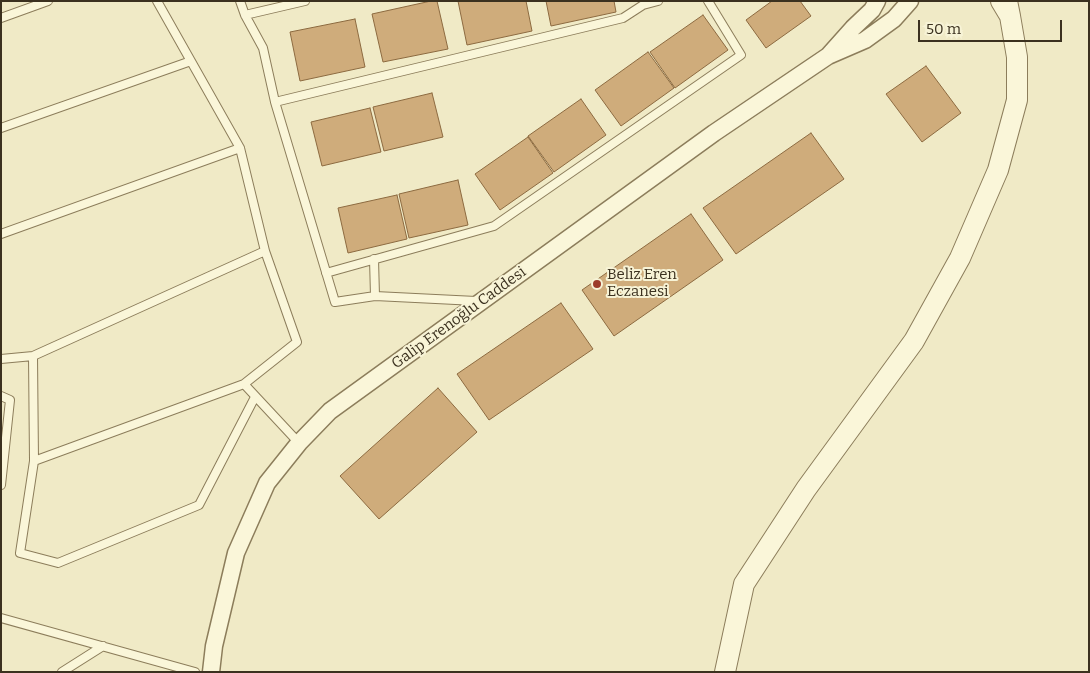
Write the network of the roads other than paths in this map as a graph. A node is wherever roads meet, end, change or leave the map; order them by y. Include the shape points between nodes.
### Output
1 (48, 1) edge
2 (157, 1) edge
3 (240, 1) edge
4 (305, 1) edge
5 (658, 1) edge
6 (708, 1) edge
7 (877, 1) edge
8 (910, 1) edge
9 (996, 1) edge
10 (1006, 6) edge
11 (245, 15) junction
12 (1, 18) edge
13 (828, 56) junction
14 (191, 61) junction
15 (275, 102) junction
16 (1, 128) edge
17 (240, 148) junction
18 (1, 234) edge
19 (265, 252) junction
20 (374, 259) junction
21 (326, 272) junction
22 (375, 296) junction
23 (481, 302) junction
24 (33, 356) junction
25 (1, 359) edge
26 (244, 384) junction
27 (1, 396) edge
28 (255, 397) junction
29 (299, 443) junction
30 (34, 462) junction
31 (1, 485) edge
32 (1, 618) edge
33 (103, 646) junction
34 (62, 672) edge
35 (195, 672) edge
36 (211, 672) edge
37 (725, 672) edge

1 - 12 lane
2 - 14 lane
3 - 11 lane
4 - 11 lane
5 - 15 lane via 643,5 622,18
6 - 20 lane via 741,55 494,226
7 - 13 street
8 - 13 street via 894,19 865,40
9 - 10 street
10 - 37 street via 1017,57 1017,100 998,170 960,258 914,341 806,489 744,584
11 - 15 lane via 263,48
13 - 23 street, Galip Erenoğlu Caddesi via 714,133
14 - 16 lane
14 - 17 lane
15 - 21 lane
17 - 18 lane
17 - 19 lane
19 - 24 lane
19 - 26 lane via 297,342
20 - 21 lane
20 - 22 lane
21 - 22 lane via 335,302
22 - 23 lane
23 - 29 street, Galip Erenoğlu Caddesi via 330,411
24 - 25 lane
24 - 30 lane
26 - 28 lane
26 - 30 lane
27 - 31 lane via 10,400
28 - 29 lane
28 - 30 lane via 199,505 58,563 20,553
29 - 36 street, Galip Erenoğlu Caddesi via 267,483 236,553
32 - 33 lane
33 - 34 lane
33 - 35 lane

